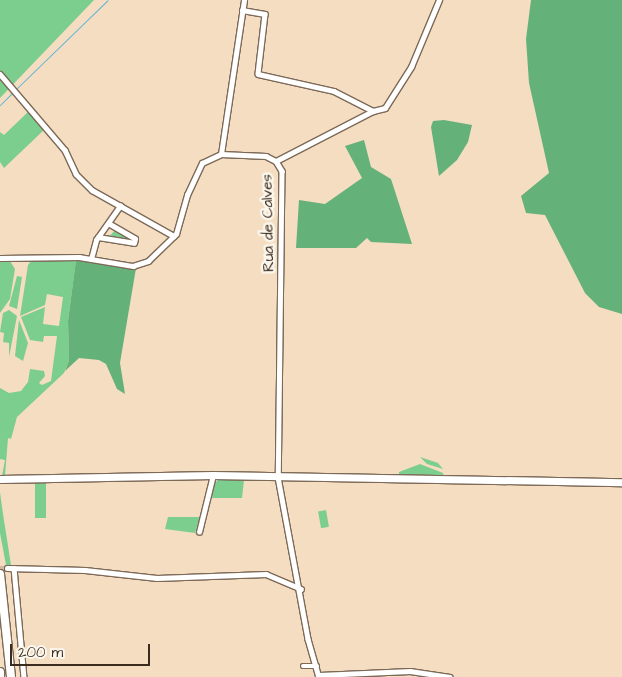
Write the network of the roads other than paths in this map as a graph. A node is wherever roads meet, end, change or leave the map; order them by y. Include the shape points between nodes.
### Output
1 (244, 0) edge
2 (439, 0) edge
3 (242, 10) junction
4 (0, 74) edge
5 (373, 111) junction
6 (221, 154) junction
7 (276, 161) junction
8 (120, 206) junction
9 (109, 224) junction
10 (174, 236) junction
11 (98, 237) junction
12 (0, 258) edge
13 (91, 259) junction
14 (213, 475) junction
15 (278, 477) junction
16 (0, 479) edge
17 (622, 482) edge
18 (199, 532) dead end
19 (7, 568) tunnel mouth
20 (14, 568) junction
21 (0, 574) edge
22 (301, 589) junction
23 (303, 666) dead end
24 (317, 667) junction
25 (0, 672) edge
26 (318, 676) edge
27 (0, 677) edge
28 (11, 677) edge
29 (24, 677) edge
30 (450, 677) edge

1 - 3 street
2 - 5 street via 412,67 385,108
3 - 5 street via 265,14 258,74 334,90
3 - 6 street
4 - 8 street via 65,150 76,174 92,190
5 - 7 street
6 - 7 street, Rua de Calves via 266,156
6 - 10 street via 202,163
7 - 15 street, Rua de Calves via 282,171
8 - 9 street
8 - 10 street
9 - 11 street
9 - 11 street via 135,239 134,243
10 - 13 street via 148,261 133,266
11 - 13 street
12 - 13 street
14 - 15 main road
14 - 16 main road
14 - 18 street
15 - 17 main road
15 - 22 street, Rua de Calves
19 - 20 street
20 - 22 street via 85,570 157,578 266,574
20 - 29 street
21 - 28 highway
22 - 24 street, Rua de Calves via 308,639
23 - 24 street
24 - 26 street, Rua de Calves
25 - 27 highway
26 - 30 street via 410,671

